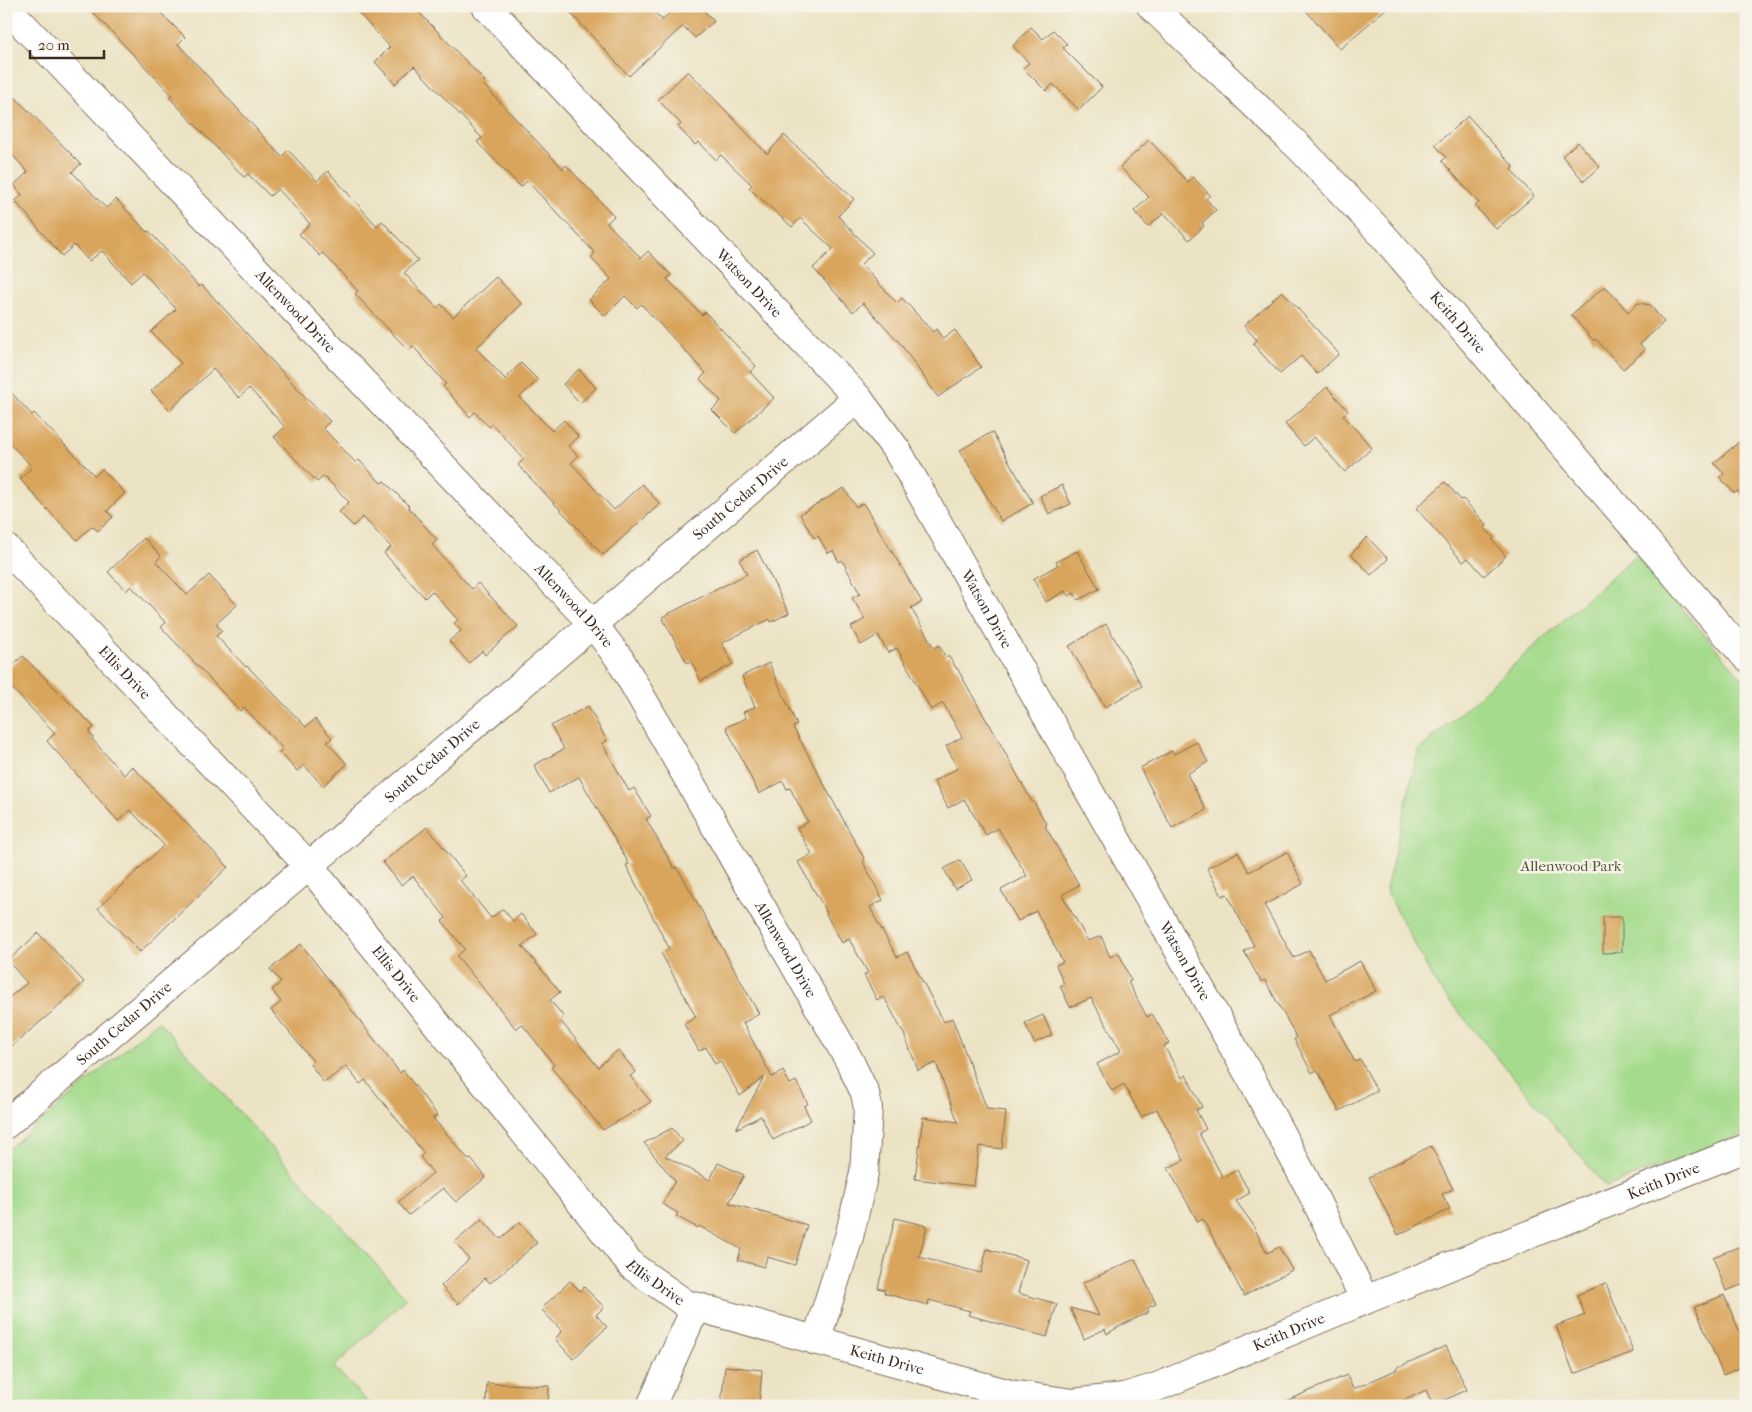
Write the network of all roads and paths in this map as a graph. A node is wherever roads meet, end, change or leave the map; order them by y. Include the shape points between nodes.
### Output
1 (486, 6) edge
2 (1151, 6) edge
3 (6, 7) edge
4 (858, 398) junction
5 (6, 548) edge
6 (593, 624) junction
7 (1746, 658) edge
8 (310, 867) junction
9 (6, 1124) edge
10 (1746, 1148) edge
11 (1365, 1300) junction
12 (700, 1308) junction
13 (816, 1341) junction
14 (651, 1406) edge

1 - 4 street, Watson Drive
2 - 7 street, Keith Drive via 1300,148 1380,232
3 - 6 street, Allenwood Drive
4 - 6 street, South Cedar Drive
4 - 11 street, Watson Drive via 898,452 1257,1089
5 - 8 street, Ellis Drive
6 - 8 street, South Cedar Drive
6 - 13 street, Allenwood Drive via 619,658 865,1093 868,1108 864,1173 849,1237
8 - 9 street, South Cedar Drive
8 - 12 street, Ellis Drive via 632,1266 686,1304
10 - 11 street, Keith Drive
11 - 13 street, Keith Drive via 1156,1387 1124,1397 1073,1403 1010,1394
12 - 13 street, Ellis Drive
12 - 14 street via 690,1320

